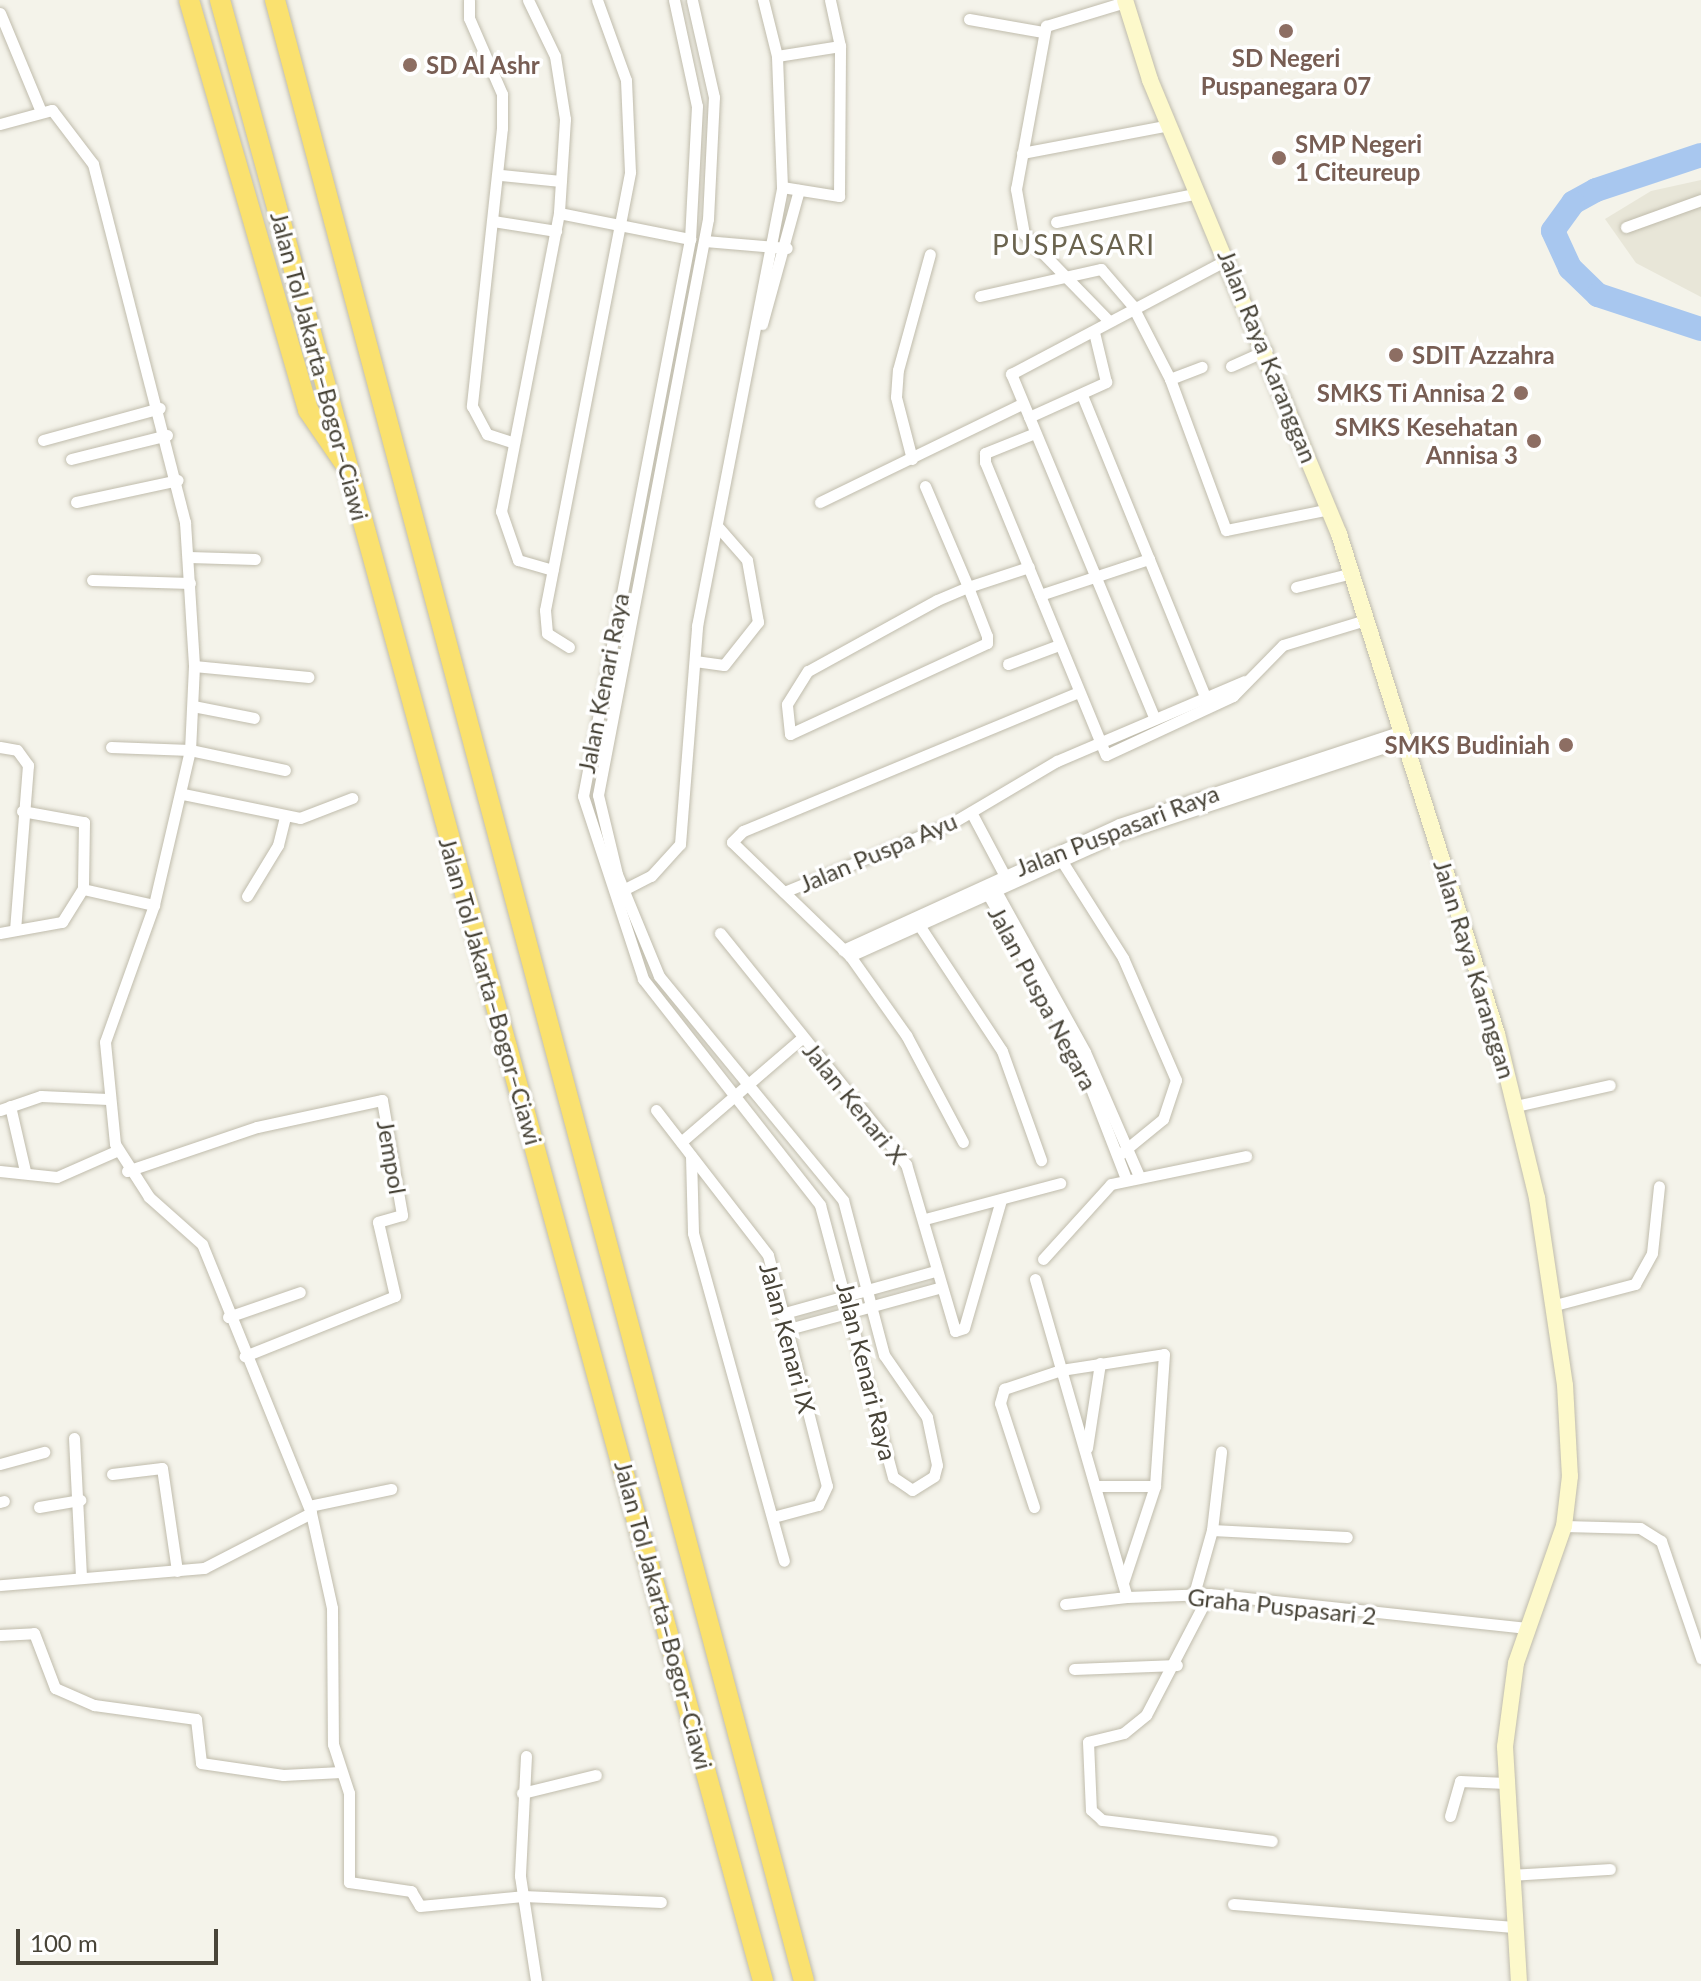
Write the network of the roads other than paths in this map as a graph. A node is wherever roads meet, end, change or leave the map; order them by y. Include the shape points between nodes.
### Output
1 (189, 0) edge
2 (220, 0) edge
3 (275, 0) edge
4 (469, 0) edge
5 (528, 0) edge
6 (597, 0) edge
7 (674, 0) edge
8 (692, 0) edge
9 (763, 0) edge
10 (830, 0) edge
11 (1125, 1) edge
12 (0, 13) edge
13 (969, 19) dead end
14 (1043, 32) junction
15 (840, 46) junction
16 (777, 56) junction
17 (40, 109) junction
18 (0, 124) edge
19 (1170, 125) junction
20 (1022, 153) junction
21 (501, 175) junction
22 (561, 181) junction
23 (782, 187) junction
24 (799, 190) junction
25 (1198, 193) junction
26 (1701, 200) edge
27 (559, 213) junction
28 (493, 221) junction
29 (1056, 222) dead end
30 (621, 227) junction
31 (1626, 227) dead end
32 (556, 231) junction
33 (690, 239) junction
34 (705, 241) junction
35 (769, 248) junction
36 (787, 248) junction
37 (930, 254) dead end
38 (1228, 259) junction
39 (1064, 278) junction
40 (980, 296) dead end
41 (1132, 305) junction
42 (1108, 320) junction
43 (1094, 332) junction
44 (757, 334) junction
45 (1267, 350) junction
46 (1231, 366) dead end
47 (1202, 367) dead end
48 (1170, 379) junction
49 (1082, 395) junction
50 (1022, 404) junction
51 (160, 408) junction
52 (1029, 417) junction
53 (653, 418) junction
54 (668, 421) junction
55 (1035, 433) junction
56 (167, 435) junction
57 (43, 440) dead end
58 (511, 442) junction
59 (71, 459) dead end
60 (912, 459) junction
61 (348, 467) junction
62 (178, 480) junction
63 (925, 486) dead end
64 (76, 502) dead end
65 (820, 502) dead end
66 (1330, 509) junction
67 (719, 528) junction
68 (189, 557) junction
69 (255, 559) dead end
70 (1149, 559) junction
71 (1029, 567) junction
72 (553, 570) junction
73 (1352, 573) junction
74 (1095, 576) junction
75 (92, 580) dead end
76 (190, 583) junction
77 (968, 587) junction
78 (1296, 587) dead end
79 (1040, 595) junction
80 (1366, 620) junction
81 (1059, 645) junction
82 (569, 647) dead end
83 (695, 661) junction
84 (1008, 664) dead end
85 (194, 666) junction
86 (308, 677) dead end
87 (1245, 681) junction
88 (1078, 692) junction
89 (1204, 694) junction
90 (193, 706) junction
91 (1154, 717) junction
92 (254, 718) dead end
93 (1400, 737) junction
94 (1097, 743) junction
95 (0, 747) edge
96 (111, 747) dead end
97 (590, 747) junction
98 (605, 748) junction
99 (190, 750) junction
100 (285, 770) dead end
101 (183, 794) junction
102 (352, 798) dead end
103 (22, 811) junction
104 (971, 812) junction
105 (285, 816) junction
106 (1058, 855) junction
107 (617, 874) junction
108 (604, 876) junction
109 (1006, 878) junction
110 (989, 887) junction
111 (83, 889) junction
112 (623, 890) junction
113 (784, 892) junction
114 (247, 896) dead end
115 (154, 905) junction
116 (917, 921) junction
117 (15, 929) junction
118 (0, 933) edge
119 (720, 933) dead end
120 (847, 953) junction
121 (802, 1038) junction
122 (752, 1085) junction
123 (1610, 1085) dead end
124 (737, 1098) junction
125 (108, 1099) junction
126 (1516, 1106) junction
127 (5, 1108) edge
128 (656, 1110) dead end
129 (681, 1142) junction
130 (963, 1142) dead end
131 (116, 1151) junction
132 (1125, 1152) junction
133 (691, 1156) junction
134 (1246, 1156) dead end
135 (1041, 1160) dead end
136 (0, 1171) edge
137 (25, 1171) junction
138 (127, 1171) junction
139 (1133, 1178) junction
140 (1060, 1183) dead end
141 (1659, 1186) dead end
142 (1001, 1200) junction
143 (925, 1219) junction
144 (1043, 1259) dead end
145 (935, 1271) junction
146 (1035, 1279) dead end
147 (939, 1288) junction
148 (867, 1290) junction
149 (300, 1292) dead end
150 (850, 1295) junction
151 (1555, 1305) junction
152 (872, 1307) junction
153 (854, 1312) junction
154 (781, 1314) junction
155 (228, 1317) junction
156 (785, 1330) junction
157 (245, 1356) junction
158 (1100, 1363) junction
159 (1061, 1370) junction
160 (74, 1438) dead end
161 (1087, 1448) junction
162 (44, 1452) dead end
163 (1221, 1452) dead end
164 (0, 1464) edge
165 (112, 1474) dead end
166 (1099, 1486) junction
167 (1155, 1486) junction
168 (391, 1489) dead end
169 (80, 1500) junction
170 (39, 1507) dead end
171 (1034, 1507) dead end
172 (310, 1510) junction
173 (773, 1517) junction
174 (1564, 1526) junction
175 (1212, 1530) junction
176 (1347, 1537) dead end
177 (784, 1561) dead end
178 (177, 1571) junction
179 (81, 1575) junction
180 (1123, 1583) junction
181 (0, 1585) edge
182 (1194, 1594) junction
183 (1209, 1594) junction
184 (1127, 1597) junction
185 (1065, 1604) dead end
186 (1527, 1628) junction
187 (0, 1635) edge
188 (1701, 1658) edge
189 (1177, 1665) junction
190 (1074, 1669) dead end
191 (526, 1756) dead end
192 (341, 1772) junction
193 (596, 1775) dead end
194 (1506, 1783) junction
195 (522, 1793) junction
196 (1450, 1816) dead end
197 (1272, 1841) dead end
198 (1610, 1869) dead end
199 (1511, 1875) junction
200 (523, 1896) junction
201 (661, 1902) dead end
202 (1233, 1904) dead end
203 (1514, 1927) junction
204 (536, 1981) edge
205 (763, 1981) edge
206 (804, 1981) edge
207 (1519, 1981) edge

1 - 61 highway via 308,410
2 - 61 highway, Jalan Tol Jakarta–Bogor–Ciawi
3 - 206 highway, Jalan Tol Jakarta–Bogor–Ciawi
4 - 21 street via 469,18 502,94
5 - 22 street via 563,88
6 - 30 street via 626,80 630,172
7 - 33 street, Jalan Kenari Raya via 697,106
8 - 34 street, Jalan Kenari Raya via 714,97
9 - 16 street
10 - 15 street
11 - 14 street via 1058,18
11 - 19 street, Jalan Raya Karanggan
12 - 17 street
13 - 14 street
14 - 20 street
15 - 16 street
15 - 24 street via 839,196
16 - 23 street
17 - 18 street
17 - 51 street via 57,113 93,164
19 - 20 street
19 - 25 street, Jalan Raya Karanggan
20 - 39 street via 1018,225
21 - 22 street
21 - 28 street
22 - 27 street
23 - 24 street
23 - 35 street
24 - 36 street
25 - 29 street
25 - 38 street, Jalan Raya Karanggan
26 - 31 street
27 - 30 street
27 - 32 street
28 - 32 street
28 - 58 street via 472,406 487,434
30 - 33 street
30 - 72 street
32 - 58 street
33 - 53 street, Jalan Kenari Raya
34 - 35 street
34 - 54 street, Jalan Kenari Raya
35 - 36 street
35 - 44 street
36 - 44 street
37 - 60 street via 898,370 896,397
38 - 41 street
38 - 45 street, Jalan Raya Karanggan
39 - 40 street
39 - 41 street via 1097,267
39 - 42 street
41 - 42 street
41 - 48 street
42 - 43 street
43 - 49 street via 1108,379
43 - 50 street via 1014,369
44 - 67 street
45 - 46 street
45 - 66 street, Jalan Raya Karanggan
47 - 48 street
48 - 66 street via 1226,530
49 - 52 street
49 - 70 street
50 - 52 street
50 - 60 street via 959,428
51 - 56 street
51 - 57 street
52 - 55 street
53 - 54 street
53 - 97 street, Jalan Kenari Raya
54 - 98 street, Jalan Kenari Raya
55 - 71 street via 984,457
55 - 74 street
56 - 59 street
56 - 62 street
58 - 72 street via 504,528 521,564
60 - 65 street
61 - 205 highway, Jalan Tol Jakarta–Bogor–Ciawi
62 - 64 street
62 - 68 street
63 - 77 street
66 - 73 street, Jalan Raya Karanggan
67 - 83 street
67 - 83 street via 747,560 758,622 724,665
68 - 69 street
68 - 76 street
70 - 74 street
70 - 89 street
71 - 77 street
71 - 79 street
72 - 82 street via 545,625 552,640
73 - 78 street
73 - 80 street, Jalan Raya Karanggan
74 - 79 street
74 - 91 street
75 - 76 street
76 - 85 street
77 - 77 street via 985,645 799,734 786,730 791,690 808,671
79 - 81 street
80 - 87 street via 1283,645
80 - 93 street, Jalan Raya Karanggan
81 - 84 street
81 - 88 street
83 - 112 street via 680,844 651,876
85 - 86 street
85 - 90 street
87 - 89 street, Jalan Puspa Ayu
87 - 94 street via 1226,701 1118,753 1106,755
88 - 94 street
88 - 113 street via 734,838 734,847
89 - 91 street, Jalan Puspa Ayu
90 - 92 street
90 - 99 street
91 - 94 street, Jalan Puspa Ayu
93 - 106 street, Jalan Puspasari Raya
93 - 126 street, Jalan Raya Karanggan
94 - 104 street, Jalan Puspa Ayu
95 - 103 street via 17,750 28,765
96 - 99 street
97 - 98 street
97 - 108 street, Jalan Kenari Raya via 583,796
98 - 107 street, Jalan Kenari Raya via 598,795
99 - 100 street
99 - 101 street
101 - 105 street
101 - 115 street
102 - 105 street via 325,813
103 - 111 street via 84,822
103 - 117 street
104 - 109 street, Jalan Puspa Ayu
104 - 113 street, Jalan Puspa Ayu
105 - 114 street via 278,845
106 - 109 street, Jalan Puspasari Raya
106 - 132 street via 1123,958 1176,1080 1163,1119
107 - 108 street
107 - 112 street, Jalan Kenari Raya
108 - 124 street, Jalan Kenari Raya via 643,979
109 - 110 street, Jalan Puspasari Raya
110 - 116 street, Jalan Puspasari Raya
110 - 132 street, Jalan Puspa Negara via 1072,1035
111 - 115 street
111 - 117 street via 62,922
112 - 122 street, Jalan Kenari Raya via 659,976
113 - 120 street
115 - 125 street via 110,1020
116 - 120 street, Jalan Puspasari Raya
116 - 135 street via 1002,1051
117 - 118 street
119 - 121 street, Jalan Kenari X
120 - 130 street via 906,1035
121 - 122 street
121 - 143 street, Jalan Kenari X via 906,1164
122 - 124 street
122 - 148 street, Jalan Kenari Raya via 834,1184
123 - 126 street
124 - 129 street
124 - 150 street, Jalan Kenari Raya via 820,1205
125 - 127 street via 41,1096
125 - 131 street
126 - 151 street, Jalan Raya Karanggan
127 - 137 street
128 - 129 street, Jalan Kenari IX
129 - 133 street, Jalan Kenari IX
131 - 137 street via 57,1177
131 - 138 street
132 - 139 street
133 - 154 street, Jalan Kenari IX via 762,1243
133 - 173 street via 693,1233
134 - 139 street
136 - 137 street
138 - 155 street via 198,1238
138 - 157 street, Jempol via 257,1127 382,1100 402,1215 378,1222 395,1296
139 - 144 street via 1106,1189
140 - 142 street
141 - 151 street via 1652,1253 1635,1284
142 - 143 street
142 - 147 street, Jalan Kenari X via 964,1328 952,1328
143 - 145 street, Jalan Kenari X
145 - 147 street, Jalan Kenari X
145 - 148 street
146 - 159 street
147 - 152 street
148 - 150 street
148 - 152 street, Jalan Kenari Raya
149 - 155 street
150 - 153 street, Jalan Kenari Raya
150 - 154 street
151 - 174 street, Jalan Raya Karanggan via 1569,1438
152 - 153 street
152 - 153 street, Jalan Kenari Raya via 884,1355 927,1417 937,1465 923,1487 904,1490 893,1477
153 - 156 street
154 - 156 street, Jalan Kenari IX
155 - 157 street
156 - 173 street, Jalan Kenari IX via 827,1486 818,1505
157 - 172 street
158 - 159 street
158 - 161 street
158 - 167 street via 1165,1357
159 - 161 street
159 - 171 street via 1019,1379 1001,1396
160 - 169 street
161 - 166 street
162 - 164 street
163 - 175 street
165 - 178 street via 162,1468
166 - 167 street
166 - 180 street
167 - 180 street
168 - 172 street
169 - 170 street
169 - 179 street
172 - 178 street via 225,1562
172 - 192 street via 332,1608 333,1744
173 - 177 street
174 - 186 street, Jalan Raya Karanggan
174 - 188 street via 1640,1528 1661,1541
175 - 176 street
175 - 182 street
178 - 179 street
179 - 181 street
180 - 184 street
182 - 183 street, Graha Puspasari 2
182 - 184 street, Graha Puspasari 2
183 - 186 street, Graha Puspasari 2
183 - 189 street
184 - 185 street, Graha Puspasari 2
186 - 194 street, Jalan Raya Karanggan via 1510,1700
187 - 192 street via 34,1633 55,1688 94,1705 196,1719 201,1763 283,1775
189 - 190 street
189 - 197 street via 1133,1728 1088,1742 1093,1815
191 - 195 street
192 - 200 street via 349,1793 351,1884 411,1891 420,1906
193 - 195 street
194 - 196 street via 1460,1781
194 - 199 street, Jalan Raya Karanggan
195 - 200 street
198 - 199 street
199 - 203 street, Jalan Raya Karanggan
200 - 201 street
200 - 204 street
202 - 203 street
203 - 207 street, Jalan Raya Karanggan

